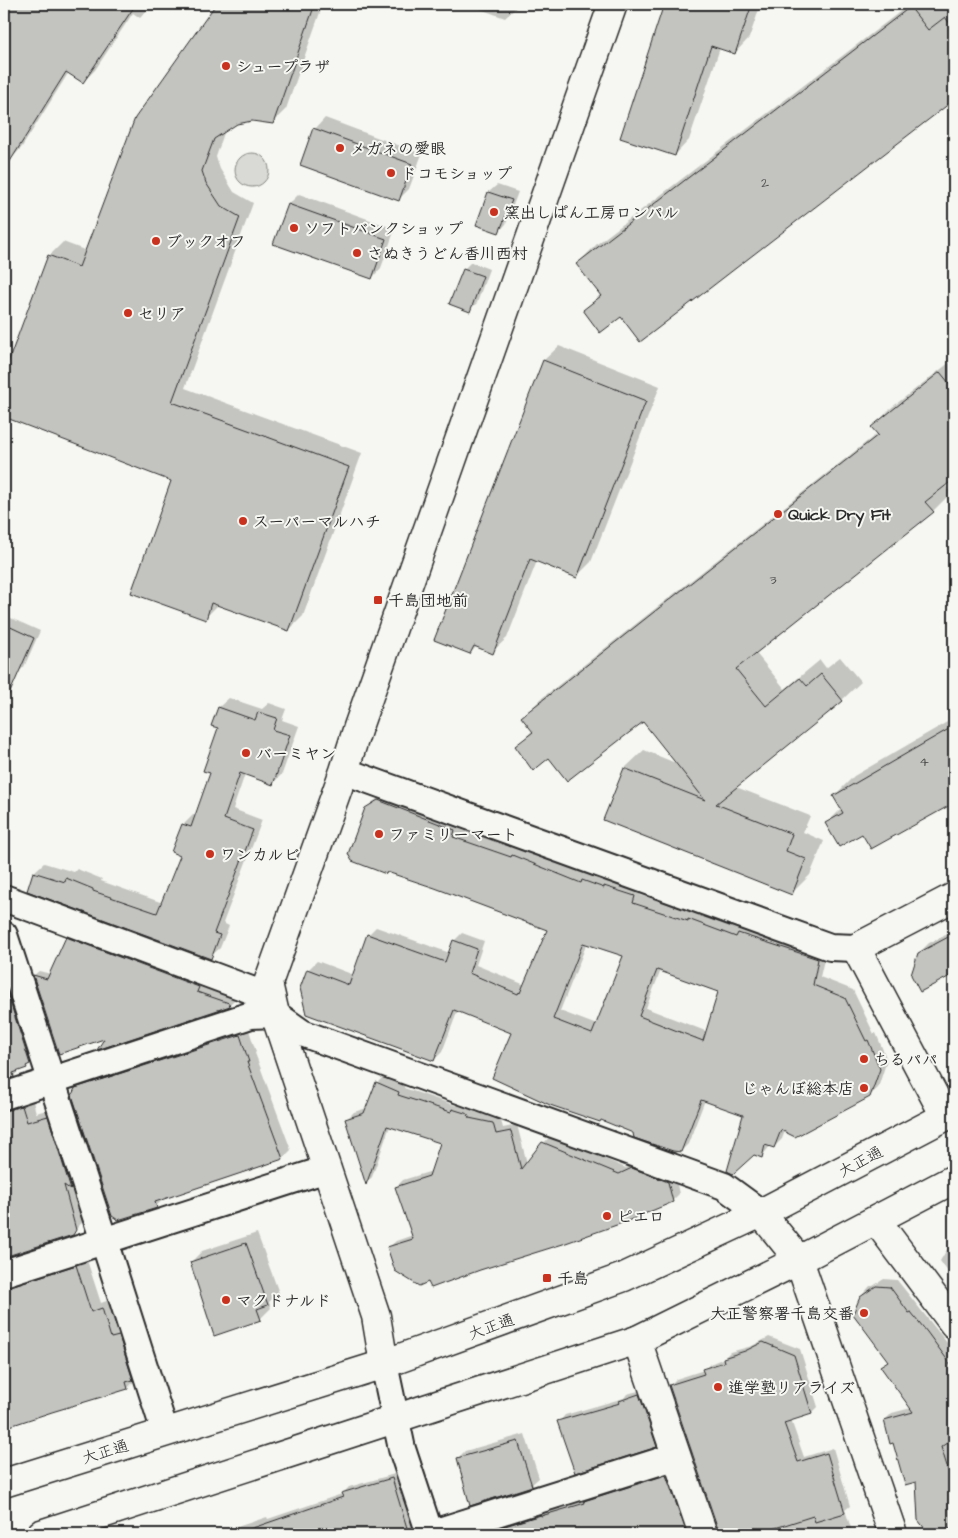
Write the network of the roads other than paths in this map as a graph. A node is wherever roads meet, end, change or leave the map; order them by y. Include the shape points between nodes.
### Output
1 (613, 4) edge
2 (344, 771) junction
3 (954, 897) edge
4 (4, 898) edge
5 (4, 935) edge
6 (856, 948) junction
7 (275, 1014) junction
8 (51, 1080) junction
9 (4, 1096) edge
10 (950, 1114) edge
11 (327, 1170) junction
12 (954, 1179) edge
13 (760, 1213) junction
14 (876, 1220) junction
15 (104, 1241) junction
16 (799, 1260) junction
17 (4, 1273) edge
18 (954, 1324) edge
19 (637, 1340) junction
20 (384, 1364) junction
21 (396, 1419) junction
22 (165, 1432) junction
23 (677, 1456) junction
24 (4, 1483) edge
25 (471, 1528) edge
26 (41, 1534) edge
27 (430, 1534) edge
28 (703, 1534) edge
29 (893, 1534) edge

1 - 2 street
2 - 6 street via 830,947
2 - 7 street via 268,983
3 - 6 street
4 - 7 street via 251,990
5 - 8 street
6 - 10 street
7 - 8 street via 251,1015
7 - 11 street
7 - 13 street via 302,1034 724,1186
8 - 9 street
8 - 15 street
10 - 13 street, 大正通
11 - 15 street
11 - 20 street via 376,1316
12 - 14 street
13 - 16 street
13 - 20 street, 大正通 via 624,1277
14 - 16 street
14 - 18 street
15 - 17 street
15 - 22 street
16 - 19 street
16 - 29 street
19 - 21 street
19 - 23 street
20 - 21 street
20 - 22 street, 大正通
21 - 26 street
21 - 27 street via 402,1449
22 - 24 street, 大正通
23 - 25 street
23 - 28 street
25 - 27 street

